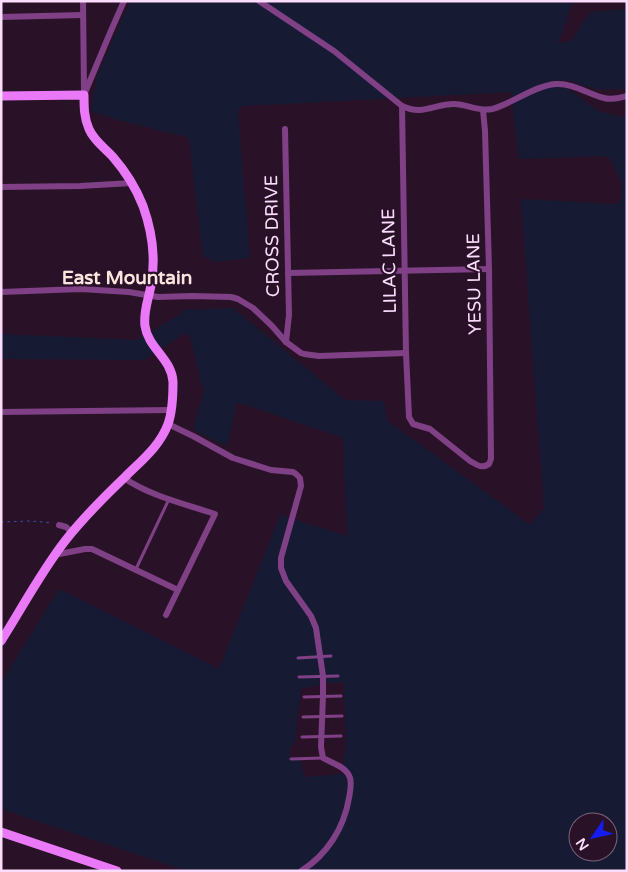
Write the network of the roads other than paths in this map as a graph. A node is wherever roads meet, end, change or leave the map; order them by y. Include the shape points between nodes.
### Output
1 (83, 1) edge
2 (124, 1) edge
3 (259, 1) edge
4 (84, 15) junction
5 (1, 17) edge
6 (84, 95) junction
7 (1, 96) edge
8 (627, 96) edge
9 (402, 106) junction
10 (483, 110) junction
11 (285, 129) dead end
12 (132, 183) junction
13 (1, 187) edge
14 (489, 269) junction
15 (404, 271) junction
16 (288, 273) junction
17 (1, 292) edge
18 (149, 295) junction
19 (286, 342) junction
20 (406, 353) junction
21 (171, 410) junction
22 (1, 412) edge
23 (408, 415) joint
24 (168, 424) junction
25 (124, 478) junction
26 (169, 499) junction
27 (59, 525) road end
28 (72, 532) junction
29 (54, 555) junction
30 (135, 570) junction
31 (178, 590) junction
32 (166, 614) dead end
33 (1, 641) edge
34 (320, 656) junction
35 (331, 656) dead end
36 (298, 658) dead end
37 (323, 676) junction
38 (338, 676) dead end
39 (299, 677) dead end
40 (323, 696) junction
41 (341, 696) dead end
42 (304, 697) dead end
43 (323, 716) junction
44 (342, 716) dead end
45 (303, 717) dead end
46 (322, 736) junction
47 (341, 736) dead end
48 (302, 737) dead end
49 (323, 758) junction
50 (292, 759) dead end
51 (1, 832) edge
52 (117, 871) edge
53 (301, 871) edge

1 - 4 street
2 - 6 street
3 - 9 street via 334,51
4 - 5 street
4 - 6 street
6 - 7 street
6 - 12 street via 85,116 92,134
8 - 10 street via 604,98 554,84
9 - 10 street via 421,111 456,104
9 - 15 street, LILAC LANE
10 - 14 street, YESU LANE
11 - 16 street, CROSS DRIVE
12 - 13 street
12 - 18 street via 147,218 152,245
14 - 15 street
14 - 23 street, YESU LANE via 489,464 480,467 470,461 430,429 413,424
15 - 16 street
15 - 20 street, LILAC LANE
16 - 19 street, CROSS DRIVE
17 - 18 street via 81,289
18 - 19 street via 238,299 253,308
18 - 21 street via 145,311 146,328 148,337 166,360 172,374
19 - 20 street via 310,356
20 - 23 street, LILAC LANE
21 - 22 street
21 - 24 street
24 - 25 street via 154,448
24 - 34 street via 233,458 271,470 293,472 300,478 301,486 281,564 286,581 314,622
25 - 26 street
25 - 28 street
26 - 30 lane
26 - 31 street via 215,514
27 - 28 street
28 - 29 street
29 - 30 street via 92,549
29 - 33 street
30 - 31 street
31 - 32 street
34 - 35 lane
34 - 36 lane
34 - 37 street
37 - 38 lane
37 - 39 lane
37 - 40 street
40 - 41 lane
40 - 42 lane
40 - 43 street
43 - 44 lane
43 - 45 lane
43 - 46 street
46 - 47 lane
46 - 48 lane
46 - 49 street
49 - 50 lane
49 - 53 street via 345,770 350,779 347,812 325,852
51 - 52 street

